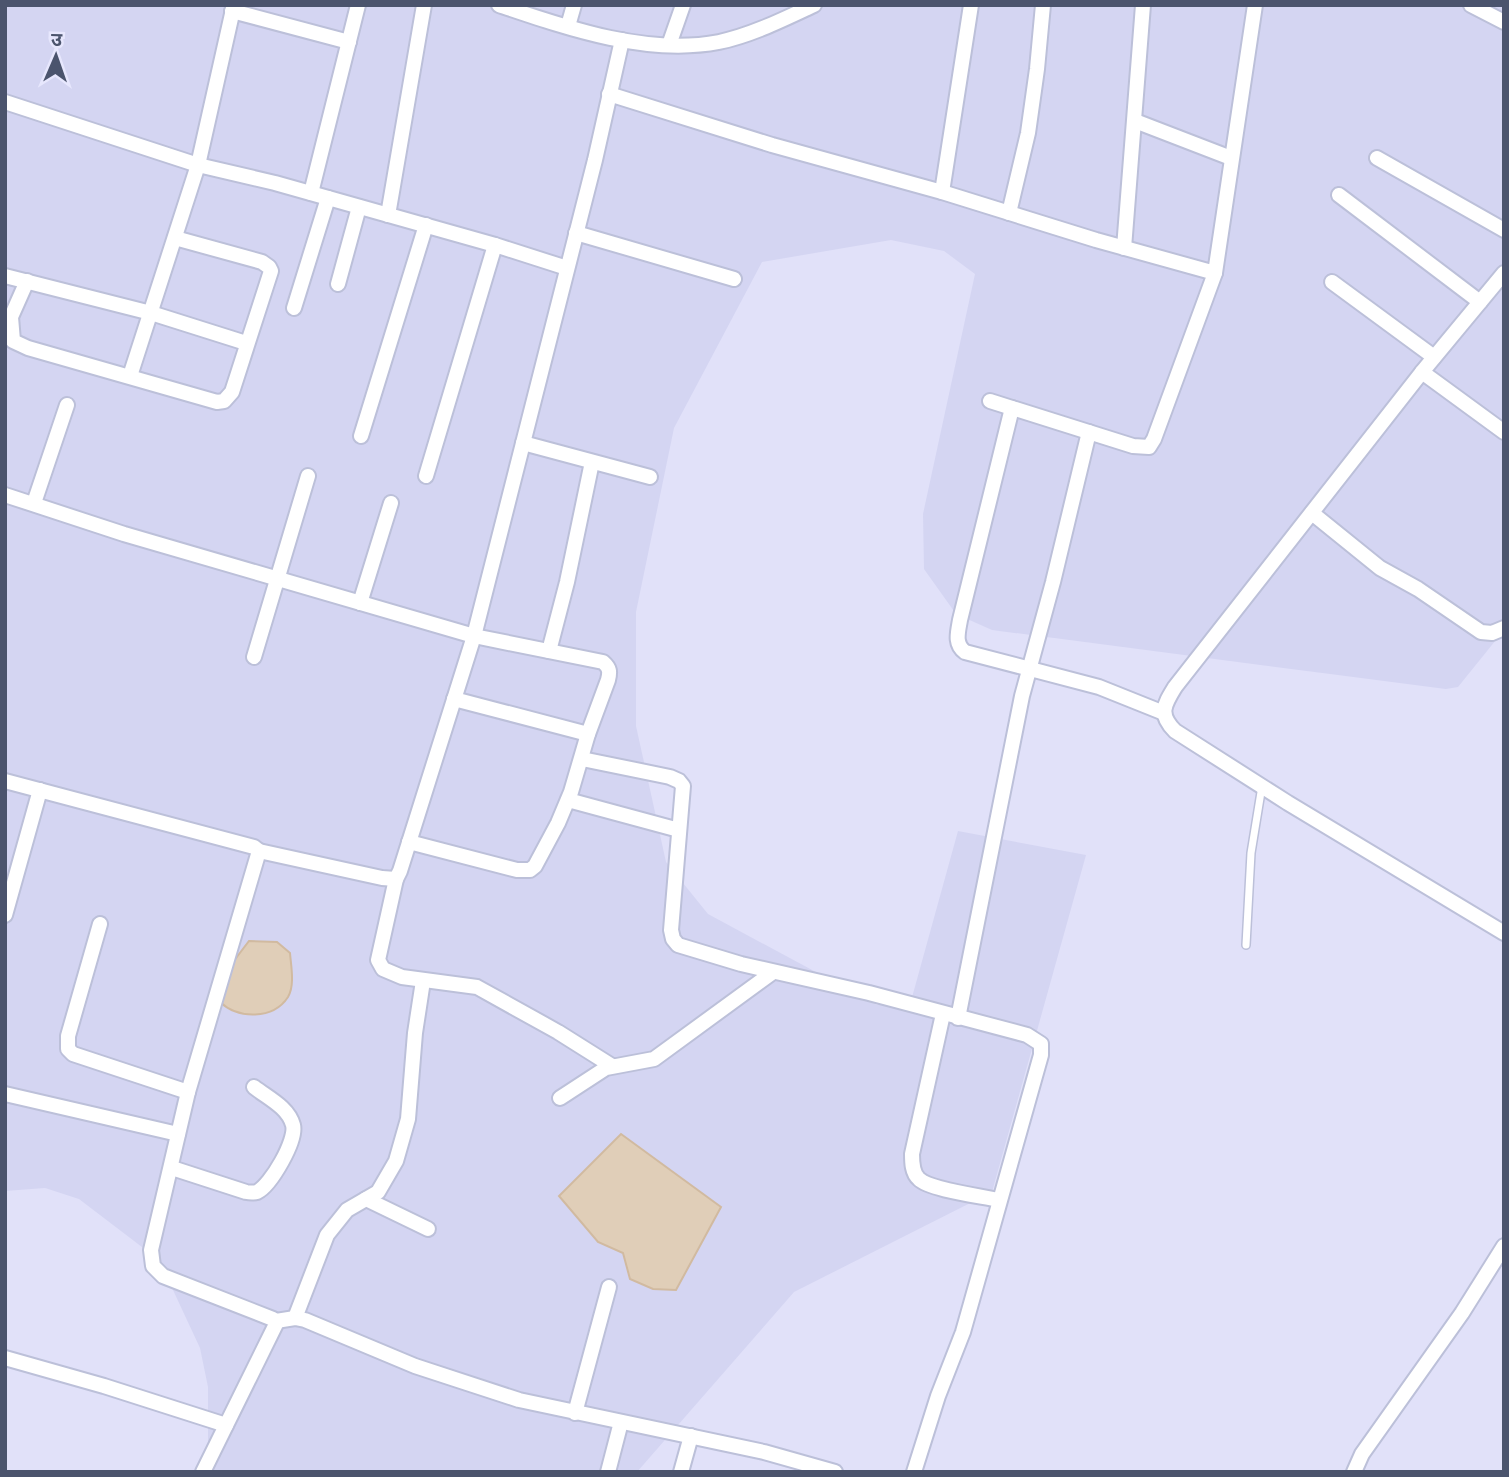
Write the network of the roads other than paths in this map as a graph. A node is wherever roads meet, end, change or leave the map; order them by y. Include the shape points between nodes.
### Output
1 (358, 5) edge
2 (424, 5) edge
3 (499, 5) edge
4 (574, 5) edge
5 (683, 5) edge
6 (814, 5) edge
7 (971, 5) edge
8 (1043, 5) edge
9 (1143, 5) edge
10 (1255, 5) edge
11 (1471, 5) edge
12 (233, 8) edge
13 (1504, 22) edge
14 (568, 26) junction
15 (622, 40) junction
16 (349, 42) junction
17 (668, 45) junction
18 (609, 94) junction
19 (5, 103) edge
20 (1135, 121) junction
21 (1231, 158) junction
22 (1377, 158) dead end
23 (198, 165) junction
24 (942, 192) junction
25 (311, 193) junction
26 (1339, 195) dead end
27 (328, 198) junction
28 (359, 207) junction
29 (1009, 213) junction
30 (388, 215) junction
31 (426, 225) junction
32 (1504, 230) edge
33 (576, 233) junction
34 (175, 238) junction
35 (495, 245) junction
36 (1124, 248) junction
37 (567, 268) junction
38 (1215, 273) junction
39 (1504, 274) edge
40 (5, 276) edge
41 (734, 279) dead end
42 (27, 281) junction
43 (1332, 282) dead end
44 (338, 284) dead end
45 (1480, 302) junction
46 (294, 308) dead end
47 (151, 313) junction
48 (246, 343) junction
49 (1434, 357) junction
50 (1422, 372) junction
51 (130, 376) junction
52 (990, 401) dead end
53 (67, 405) dead end
54 (1013, 408) junction
55 (1089, 432) junction
56 (1504, 432) edge
57 (361, 436) dead end
58 (523, 443) junction
59 (592, 462) junction
60 (309, 476) dead end
61 (426, 476) dead end
62 (650, 477) dead end
63 (5, 495) edge
64 (34, 503) junction
65 (391, 503) dead end
66 (1312, 513) junction
67 (279, 579) junction
68 (360, 603) junction
69 (1504, 628) edge
70 (474, 636) junction
71 (550, 651) junction
72 (254, 657) dead end
73 (1029, 670) junction
74 (454, 699) junction
75 (1164, 713) junction
76 (588, 734) junction
77 (582, 759) junction
78 (5, 780) edge
79 (1262, 785) junction
80 (40, 790) junction
81 (568, 800) junction
82 (679, 831) junction
83 (410, 842) junction
84 (259, 852) junction
85 (396, 879) junction
86 (5, 915) edge
87 (100, 924) dead end
88 (1504, 933) edge
89 (1246, 945) dead end
90 (773, 972) junction
91 (422, 981) junction
92 (950, 1016) junction
93 (612, 1066) junction
94 (254, 1087) dead end
95 (188, 1092) junction
96 (5, 1094) edge
97 (560, 1098) dead end
98 (178, 1135) junction
99 (172, 1168) junction
100 (366, 1199) junction
101 (999, 1200) junction
102 (428, 1229) dead end
103 (1504, 1246) edge
104 (609, 1287) dead end
105 (295, 1318) junction
106 (276, 1321) junction
107 (5, 1358) edge
108 (575, 1413) junction
109 (621, 1422) junction
110 (226, 1425) junction
111 (691, 1436) junction
112 (203, 1472) edge
113 (608, 1472) edge
114 (681, 1472) edge
115 (835, 1472) edge
116 (914, 1472) edge
117 (1354, 1472) edge

1 - 16 street
2 - 30 street
3 - 14 street
4 - 14 street
5 - 17 street
6 - 17 street via 720,42
7 - 24 street
8 - 29 street via 1028,133
9 - 20 street
10 - 21 street
11 - 13 street
12 - 16 street
12 - 23 street
14 - 15 street
15 - 17 street
15 - 18 street
16 - 25 street
18 - 24 street
18 - 33 street
19 - 23 street
20 - 21 street
20 - 36 street
21 - 38 street
22 - 32 street
23 - 25 street
23 - 34 street
24 - 29 street
25 - 27 street
26 - 45 street
27 - 28 street
27 - 46 street
28 - 30 street
28 - 44 street
29 - 36 street
30 - 31 street
31 - 35 street
31 - 57 street
33 - 37 street
33 - 41 street
34 - 47 street
34 - 48 street via 269,267 269,280
35 - 37 street
35 - 61 street
36 - 38 street
37 - 58 street
38 - 55 street via 1149,446 1133,446
39 - 45 street
40 - 42 street
42 - 47 street
42 - 51 street via 11,317 13,341
43 - 49 street
45 - 49 street
47 - 48 street
47 - 51 street
48 - 51 street via 232,392 224,401
49 - 50 street
50 - 56 street
50 - 66 street
52 - 54 street
53 - 64 street
54 - 55 street
54 - 73 street via 957,642 965,652
55 - 73 street
58 - 59 street
58 - 70 street
59 - 62 street
59 - 71 street
60 - 67 street
63 - 64 street
64 - 67 street
65 - 68 street
66 - 69 street via 1380,568 1481,632
66 - 75 street via 1175,687
67 - 68 street
67 - 72 street
68 - 70 street
70 - 71 street
70 - 74 street
71 - 76 street via 603,662 610,671
73 - 75 street via 1099,687
73 - 92 street
74 - 76 street
74 - 83 street
75 - 79 street via 1175,731
76 - 77 street
77 - 81 street
77 - 82 street via 679,781 683,794
78 - 80 street
79 - 88 street
79 - 89 lane via 1251,853
80 - 84 street
80 - 86 street
81 - 82 street
81 - 83 street via 530,870
82 - 90 street via 673,939 689,950
83 - 85 street
84 - 85 street
84 - 95 street
85 - 91 street via 378,960 390,973
87 - 95 street via 68,1049
90 - 92 street
90 - 93 street via 654,1059
91 - 93 street via 477,987
91 - 100 street via 408,1119 396,1161 378,1192
92 - 101 street via 912,1153 914,1172 931,1186
92 - 101 street via 1027,1035 1041,1044
93 - 97 street
94 - 99 street via 284,1109 294,1128 285,1154 260,1190 246,1192
95 - 98 street
96 - 98 street
98 - 99 street
99 - 106 street via 151,1250 153,1266 163,1276
100 - 102 street
100 - 105 street via 347,1210 327,1235
101 - 116 street via 963,1332
103 - 117 street
104 - 108 street
105 - 106 street
105 - 108 street via 464,1384
106 - 110 street
107 - 110 street
108 - 109 street
109 - 111 street
109 - 113 street
110 - 112 street
111 - 114 street
111 - 115 street

